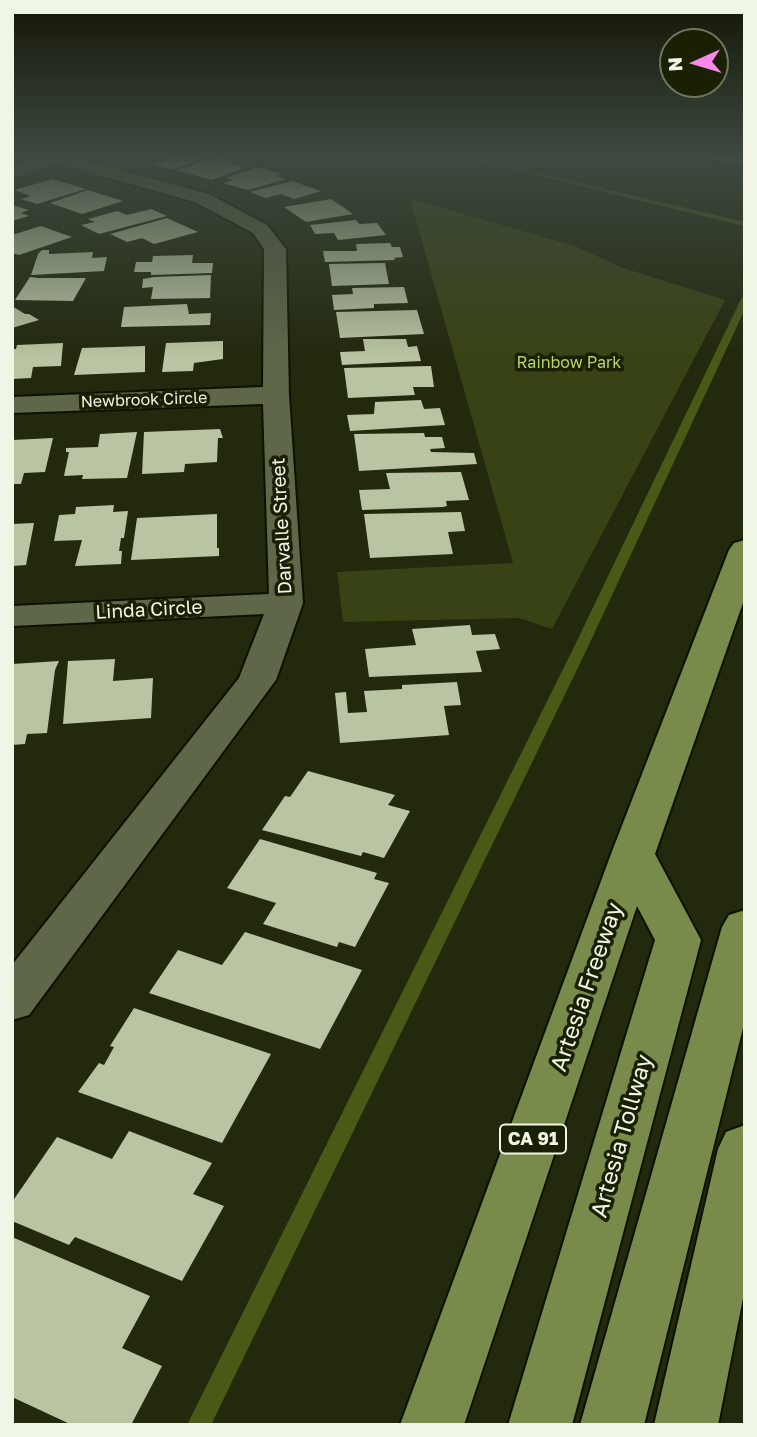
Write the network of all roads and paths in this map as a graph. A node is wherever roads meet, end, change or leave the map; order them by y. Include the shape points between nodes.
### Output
1 (251, 224) edge
2 (276, 395) junction
3 (12, 405) edge
4 (745, 550) edge
5 (286, 603) junction
6 (12, 616) edge
7 (634, 854) junction
8 (745, 927) edge
9 (12, 1001) edge
10 (745, 1149) edge
11 (432, 1425) edge
12 (540, 1425) edge
13 (612, 1425) edge
14 (686, 1425) edge

1 - 2 street, Darvalle Street via 275,249
2 - 3 street, Newbrook Circle
2 - 5 street, Darvalle Street
4 - 7 highway, Artesia Freeway / CA 91
5 - 6 street, Linda Circle
5 - 9 street, Darvalle Street via 257,680
7 - 11 highway, Artesia Freeway / CA 91
7 - 12 highway, Artesia Tollway via 678,940
8 - 13 highway
10 - 14 highway

